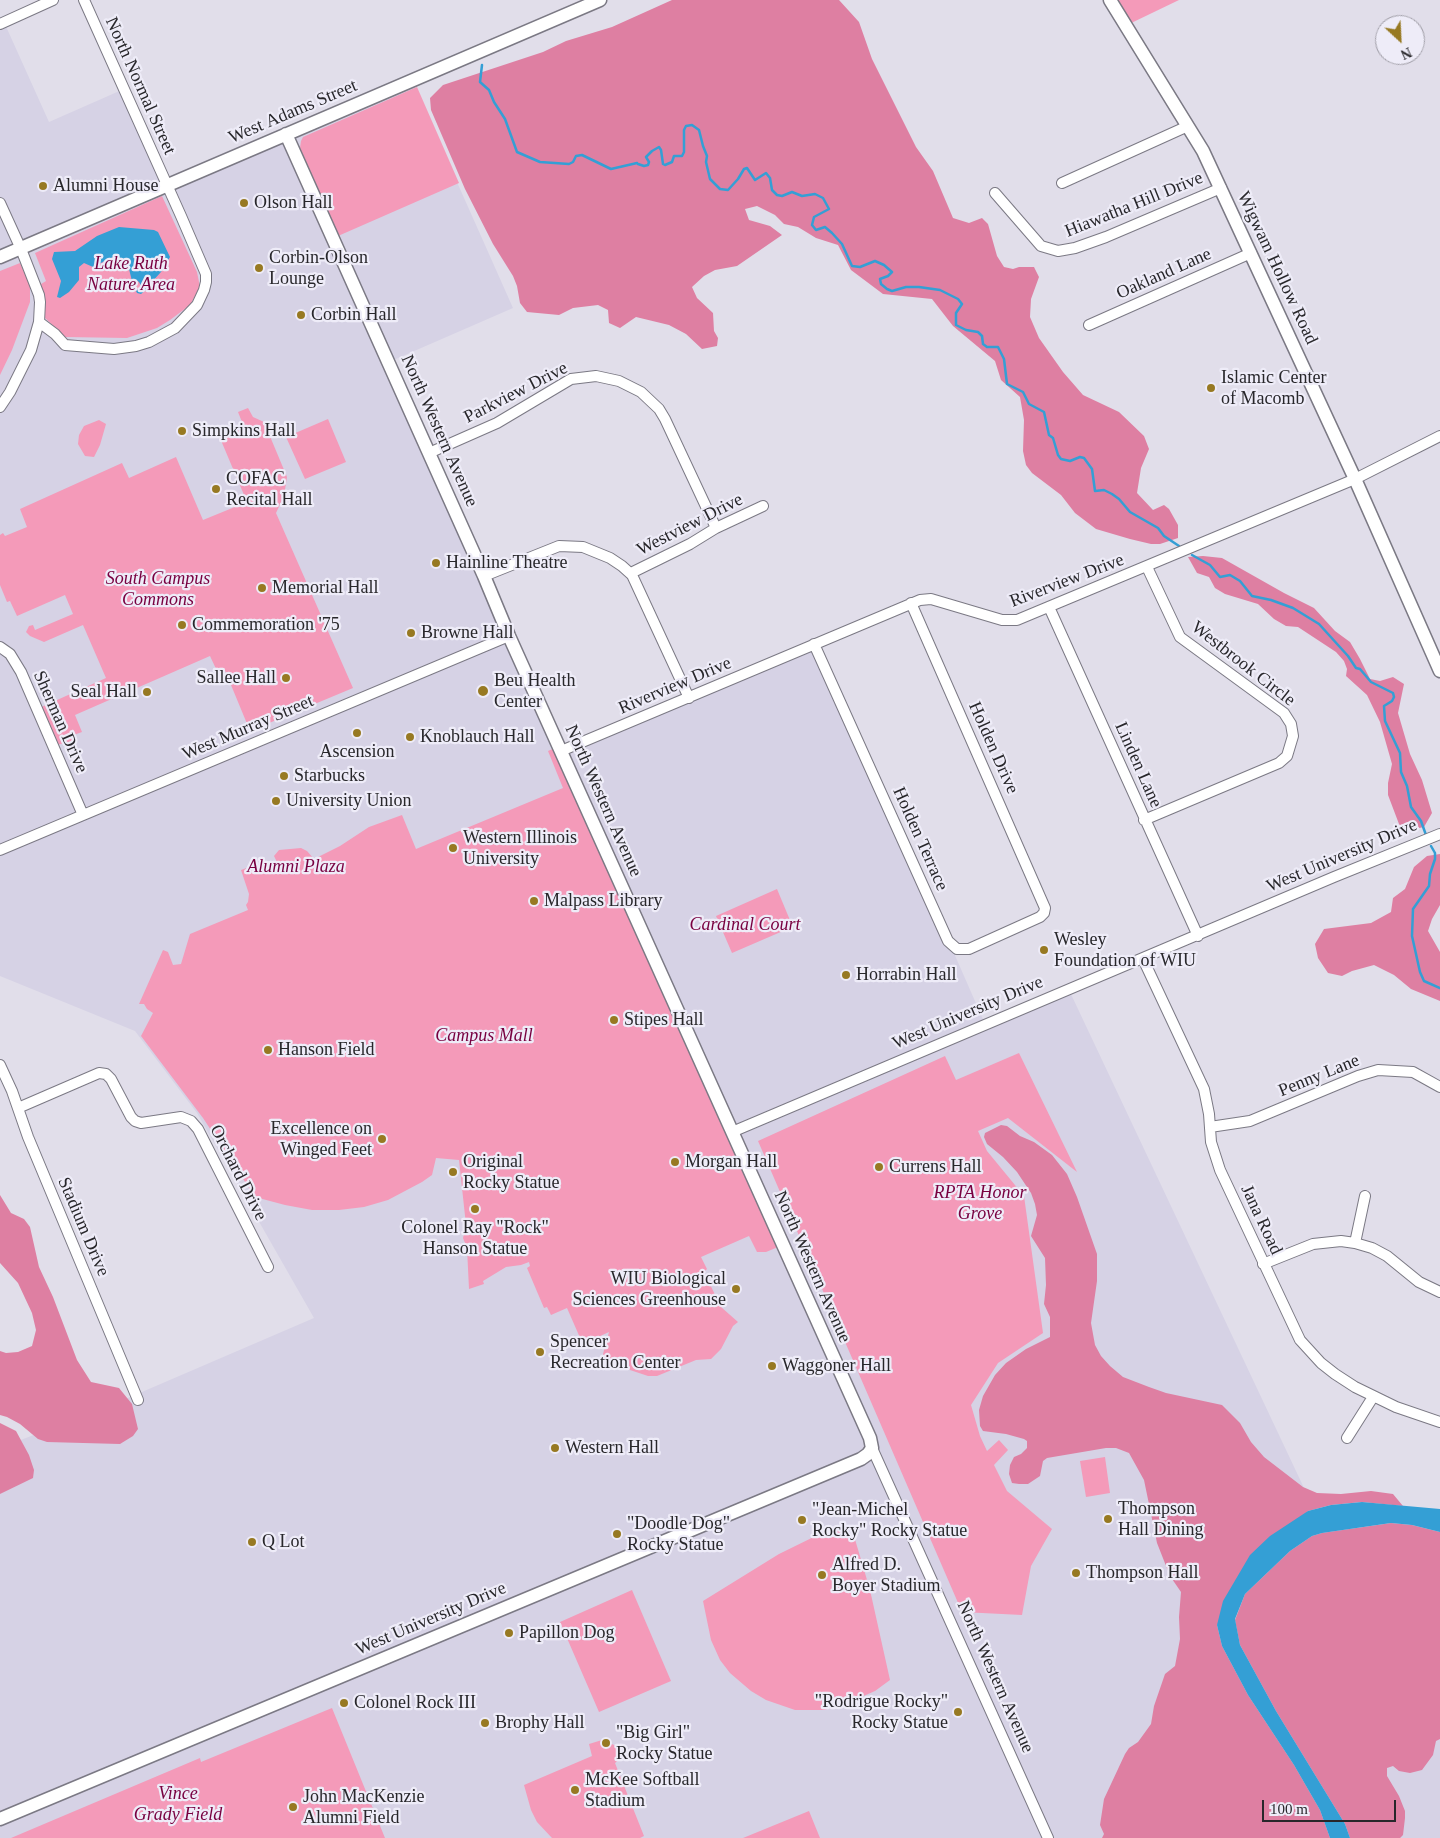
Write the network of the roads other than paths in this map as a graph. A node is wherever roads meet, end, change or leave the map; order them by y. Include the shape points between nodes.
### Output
1 (53, 0) edge
2 (84, 0) edge
3 (600, 0) edge
4 (1110, 0) edge
5 (0, 24) edge
6 (1188, 126) junction
7 (286, 134) junction
8 (1062, 183) dead end
9 (167, 184) junction
10 (1220, 188) junction
11 (995, 193) dead end
12 (0, 203) edge
13 (20, 249) junction
14 (1251, 253) junction
15 (0, 257) edge
16 (39, 322) junction
17 (1089, 325) dead end
18 (0, 407) edge
19 (1440, 436) edge
20 (429, 453) junction
21 (1355, 479) junction
22 (764, 506) dead end
23 (716, 528) junction
24 (1146, 567) junction
25 (631, 573) junction
26 (484, 576) junction
27 (911, 603) junction
28 (1049, 608) junction
29 (509, 636) junction
30 (814, 644) junction
31 (0, 647) edge
32 (1437, 655) edge
33 (1440, 670) edge
34 (689, 698) junction
35 (561, 751) junction
36 (83, 816) junction
37 (1144, 820) junction
38 (1440, 834) edge
39 (0, 850) edge
40 (1045, 905) joint
41 (1198, 936) junction
42 (1143, 959) junction
43 (0, 1065) edge
44 (1440, 1086) edge
45 (18, 1108) junction
46 (1210, 1127) junction
47 (732, 1132) junction
48 (1364, 1196) dead end
49 (1355, 1243) junction
50 (1264, 1264) junction
51 (268, 1267) dead end
52 (1440, 1292) edge
53 (1373, 1397) junction
54 (138, 1400) dead end
55 (1440, 1422) edge
56 (1347, 1438) dead end
57 (872, 1448) junction
58 (0, 1820) edge
59 (1048, 1838) edge

1 - 5 street
2 - 9 street, North Normal Street
3 - 7 street, West Adams Street
4 - 6 street, Wigwam Hollow Road
6 - 8 street
6 - 10 street, Wigwam Hollow Road
7 - 9 street, West Adams Street
7 - 20 street, North Western Avenue
9 - 13 street, West Adams Street
9 - 16 street, North Normal Street via 206,274 202,297 190,314 168,333 125,348 66,345
10 - 11 street, Hiawatha Hill Drive via 1106,237 1058,251 1041,246
10 - 14 street, Wigwam Hollow Road
12 - 13 street
13 - 15 street, West Adams Street
13 - 16 street via 39,295
14 - 17 street, Oakland Lane
14 - 21 street, Wigwam Hollow Road
16 - 18 street via 31,350
19 - 21 street, Riverview Drive
20 - 23 street, Parkview Drive via 497,423 571,379 596,376 620,381 650,399 665,419
20 - 26 street, North Western Avenue
21 - 24 street, Riverview Drive
21 - 32 street, Wigwam Hollow Road
22 - 23 street, Westview Drive
23 - 25 street, Westview Drive
24 - 28 street, Riverview Drive
24 - 37 street, Westbrook Circle via 1180,637 1284,713 1291,724 1293,736 1287,756 1279,762
25 - 26 street via 597,552 568,545
25 - 34 street
26 - 29 street, North Western Avenue
27 - 28 street, Riverview Drive via 931,599 1009,621
27 - 30 street, Riverview Drive
27 - 40 street, Holden Drive
28 - 37 street, Linden Lane
29 - 35 street, North Western Avenue
29 - 36 street, West Murray Street
30 - 34 street, Riverview Drive
30 - 40 street, Holden Terrace via 950,944 961,950 969,949 1040,917
31 - 36 street, Sherman Drive via 10,654 21,672
32 - 33 street, Wigwam Hollow Road
34 - 35 street, Riverview Drive
35 - 47 street, North Western Avenue
36 - 39 street, West Murray Street
37 - 41 street, Linden Lane
38 - 41 street, West University Drive
41 - 42 street, West University Drive
42 - 46 street, Jana Road via 1199,1078 1207,1102
42 - 47 street, West University Drive
43 - 45 street, Stadium Drive
44 - 46 street, Penny Lane via 1413,1072 1378,1070 1256,1119
45 - 51 street, Orchard Drive via 99,1073 111,1079 135,1121 141,1123 181,1117 191,1121
45 - 54 street, Stadium Drive
46 - 50 street, Jana Road via 1220,1170
47 - 57 street, North Western Avenue
48 - 49 street
49 - 50 street via 1314,1244
49 - 52 street via 1387,1256 1419,1282
50 - 53 street, Jana Road via 1294,1330 1308,1350 1335,1374
53 - 55 street, Jana Road
53 - 56 street
57 - 58 street, West University Drive via 861,1459
57 - 59 street, North Western Avenue

